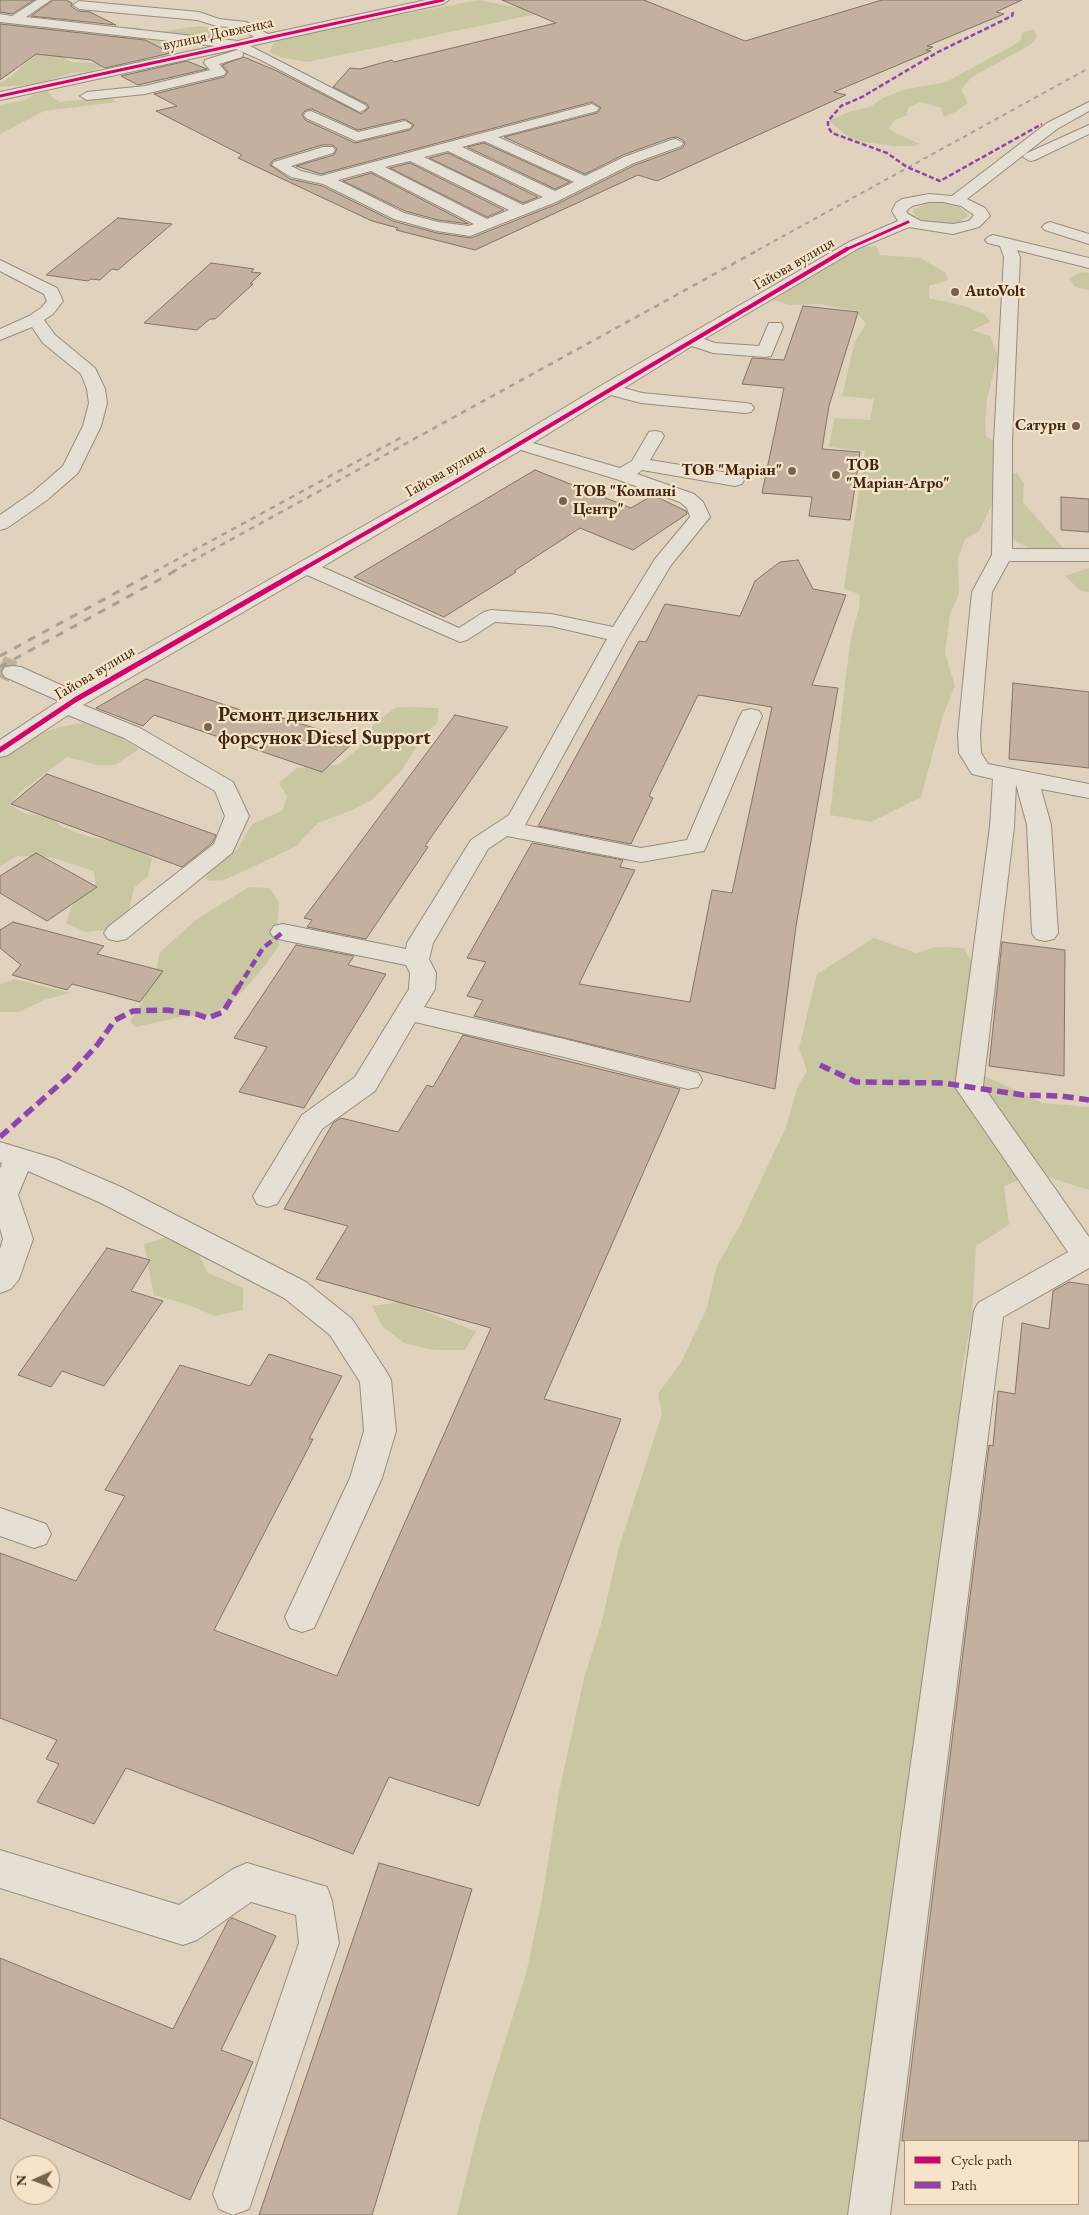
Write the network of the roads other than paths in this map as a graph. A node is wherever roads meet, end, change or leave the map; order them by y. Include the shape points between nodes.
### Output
1 (45, 0) edge
2 (443, 0) edge
3 (79, 5) dead end
4 (356, 8) dead end
5 (374, 15) junction
6 (0, 18) edge
7 (15, 19) junction
8 (265, 38) junction
9 (236, 44) junction
10 (251, 50) junction
11 (0, 96) edge
12 (87, 96) dead end
13 (1089, 106) edge
14 (360, 108) dead end
15 (592, 108) dead end
16 (310, 115) dead end
17 (405, 125) dead end
18 (1089, 130) edge
19 (486, 137) junction
20 (676, 143) dead end
21 (1089, 144) edge
22 (449, 146) junction
23 (328, 150) dead end
24 (411, 156) junction
25 (372, 166) junction
26 (987, 176) junction
27 (325, 179) junction
28 (586, 182) junction
29 (555, 197) junction
30 (956, 200) junction
31 (523, 211) junction
32 (908, 222) junction
33 (487, 225) junction
34 (965, 227) junction
35 (1050, 227) dead end
36 (1089, 239) edge
37 (1006, 244) junction
38 (1089, 264) edge
39 (0, 265) edge
40 (35, 319) junction
41 (775, 326) dead end
42 (0, 335) edge
43 (691, 340) junction
44 (608, 389) junction
45 (745, 408) dead end
46 (655, 436) dead end
47 (519, 444) junction
48 (631, 470) junction
49 (735, 480) dead end
50 (0, 524) edge
51 (1002, 555) junction
52 (1089, 555) edge
53 (306, 567) junction
54 (619, 635) junction
55 (13, 672) tunnel mouth
56 (70, 703) junction
57 (751, 716) dead end
58 (0, 750) edge
59 (1016, 778) junction
60 (1089, 791) edge
61 (504, 828) junction
62 (283, 932) dead end
63 (117, 933) dead end
64 (1045, 933) dead end
65 (416, 959) junction
66 (408, 1012) junction
67 (688, 1080) dead end
68 (10, 1154) edge
69 (267, 1196) dead end
70 (1088, 1256) edge
71 (0, 1281) edge
72 (0, 1522) edge
73 (34, 1534) dead end
74 (302, 1617) dead end
75 (0, 1869) edge
76 (234, 2194) dead end
77 (869, 2215) edge

1 - 7 street
2 - 5 street, вулиця Довженка
3 - 8 street via 199,16 242,25
4 - 5 street
5 - 8 street, вулиця Довженка
6 - 7 street
7 - 9 street
8 - 9 street, вулиця Довженка
9 - 10 street
9 - 11 street, вулиця Довженка
10 - 12 street via 210,63 219,72 145,90
10 - 14 street
13 - 26 street via 1052,126
15 - 19 street
16 - 17 street via 356,137
18 - 26 street
19 - 22 street
19 - 28 street
20 - 28 street via 629,160
21 - 26 street
22 - 24 street
22 - 29 street
23 - 27 street via 279,165 296,174
24 - 25 street
24 - 31 street
25 - 27 street
25 - 33 street
26 - 30 street
27 - 33 street via 399,216 470,232
28 - 29 street
29 - 31 street
30 - 32 street via 929,198 908,202 899,211
30 - 34 street via 975,206 982,216
31 - 33 street
32 - 34 street via 941,229
32 - 43 street, Гайова вулиця via 854,245
34 - 37 street
35 - 36 street
37 - 38 street
37 - 51 street via 1012,266 1002,442
39 - 40 street via 51,291 56,301
40 - 42 street
40 - 50 street via 49,338 89,372 98,403 92,426 71,469
41 - 43 street via 765,352 713,348
43 - 44 street, Гайова вулиця
44 - 45 street via 641,398
44 - 47 street, Гайова вулиця
46 - 48 street
47 - 48 street
47 - 53 street, Гайова вулиця
48 - 49 street
48 - 54 street via 687,498 696,506 700,516 662,563
51 - 52 street
51 - 59 street via 982,592 970,753 980,769
53 - 54 street via 460,636 491,616 551,620
53 - 56 street, Гайова вулиця
54 - 61 street via 518,819
55 - 56 street
56 - 58 street, Гайова вулиця
56 - 63 street via 132,733 225,787 237,816 224,848
57 - 61 street via 696,846 641,855
59 - 60 street
59 - 64 street via 1039,825
59 - 70 street via 1002,827 970,1087
61 - 65 street via 480,845 420,944
62 - 65 street
65 - 66 street via 423,973 422,989
66 - 67 street
66 - 69 street via 365,1084 312,1122
68 - 71 street via 4,1195 18,1239 8,1271
68 - 74 street via 111,1195 295,1290 341,1327 375,1380 380,1431 366,1478
70 - 77 street via 989,1311
72 - 73 street
75 - 76 street via 184,1926 247,1882 313,1901 319,1943

